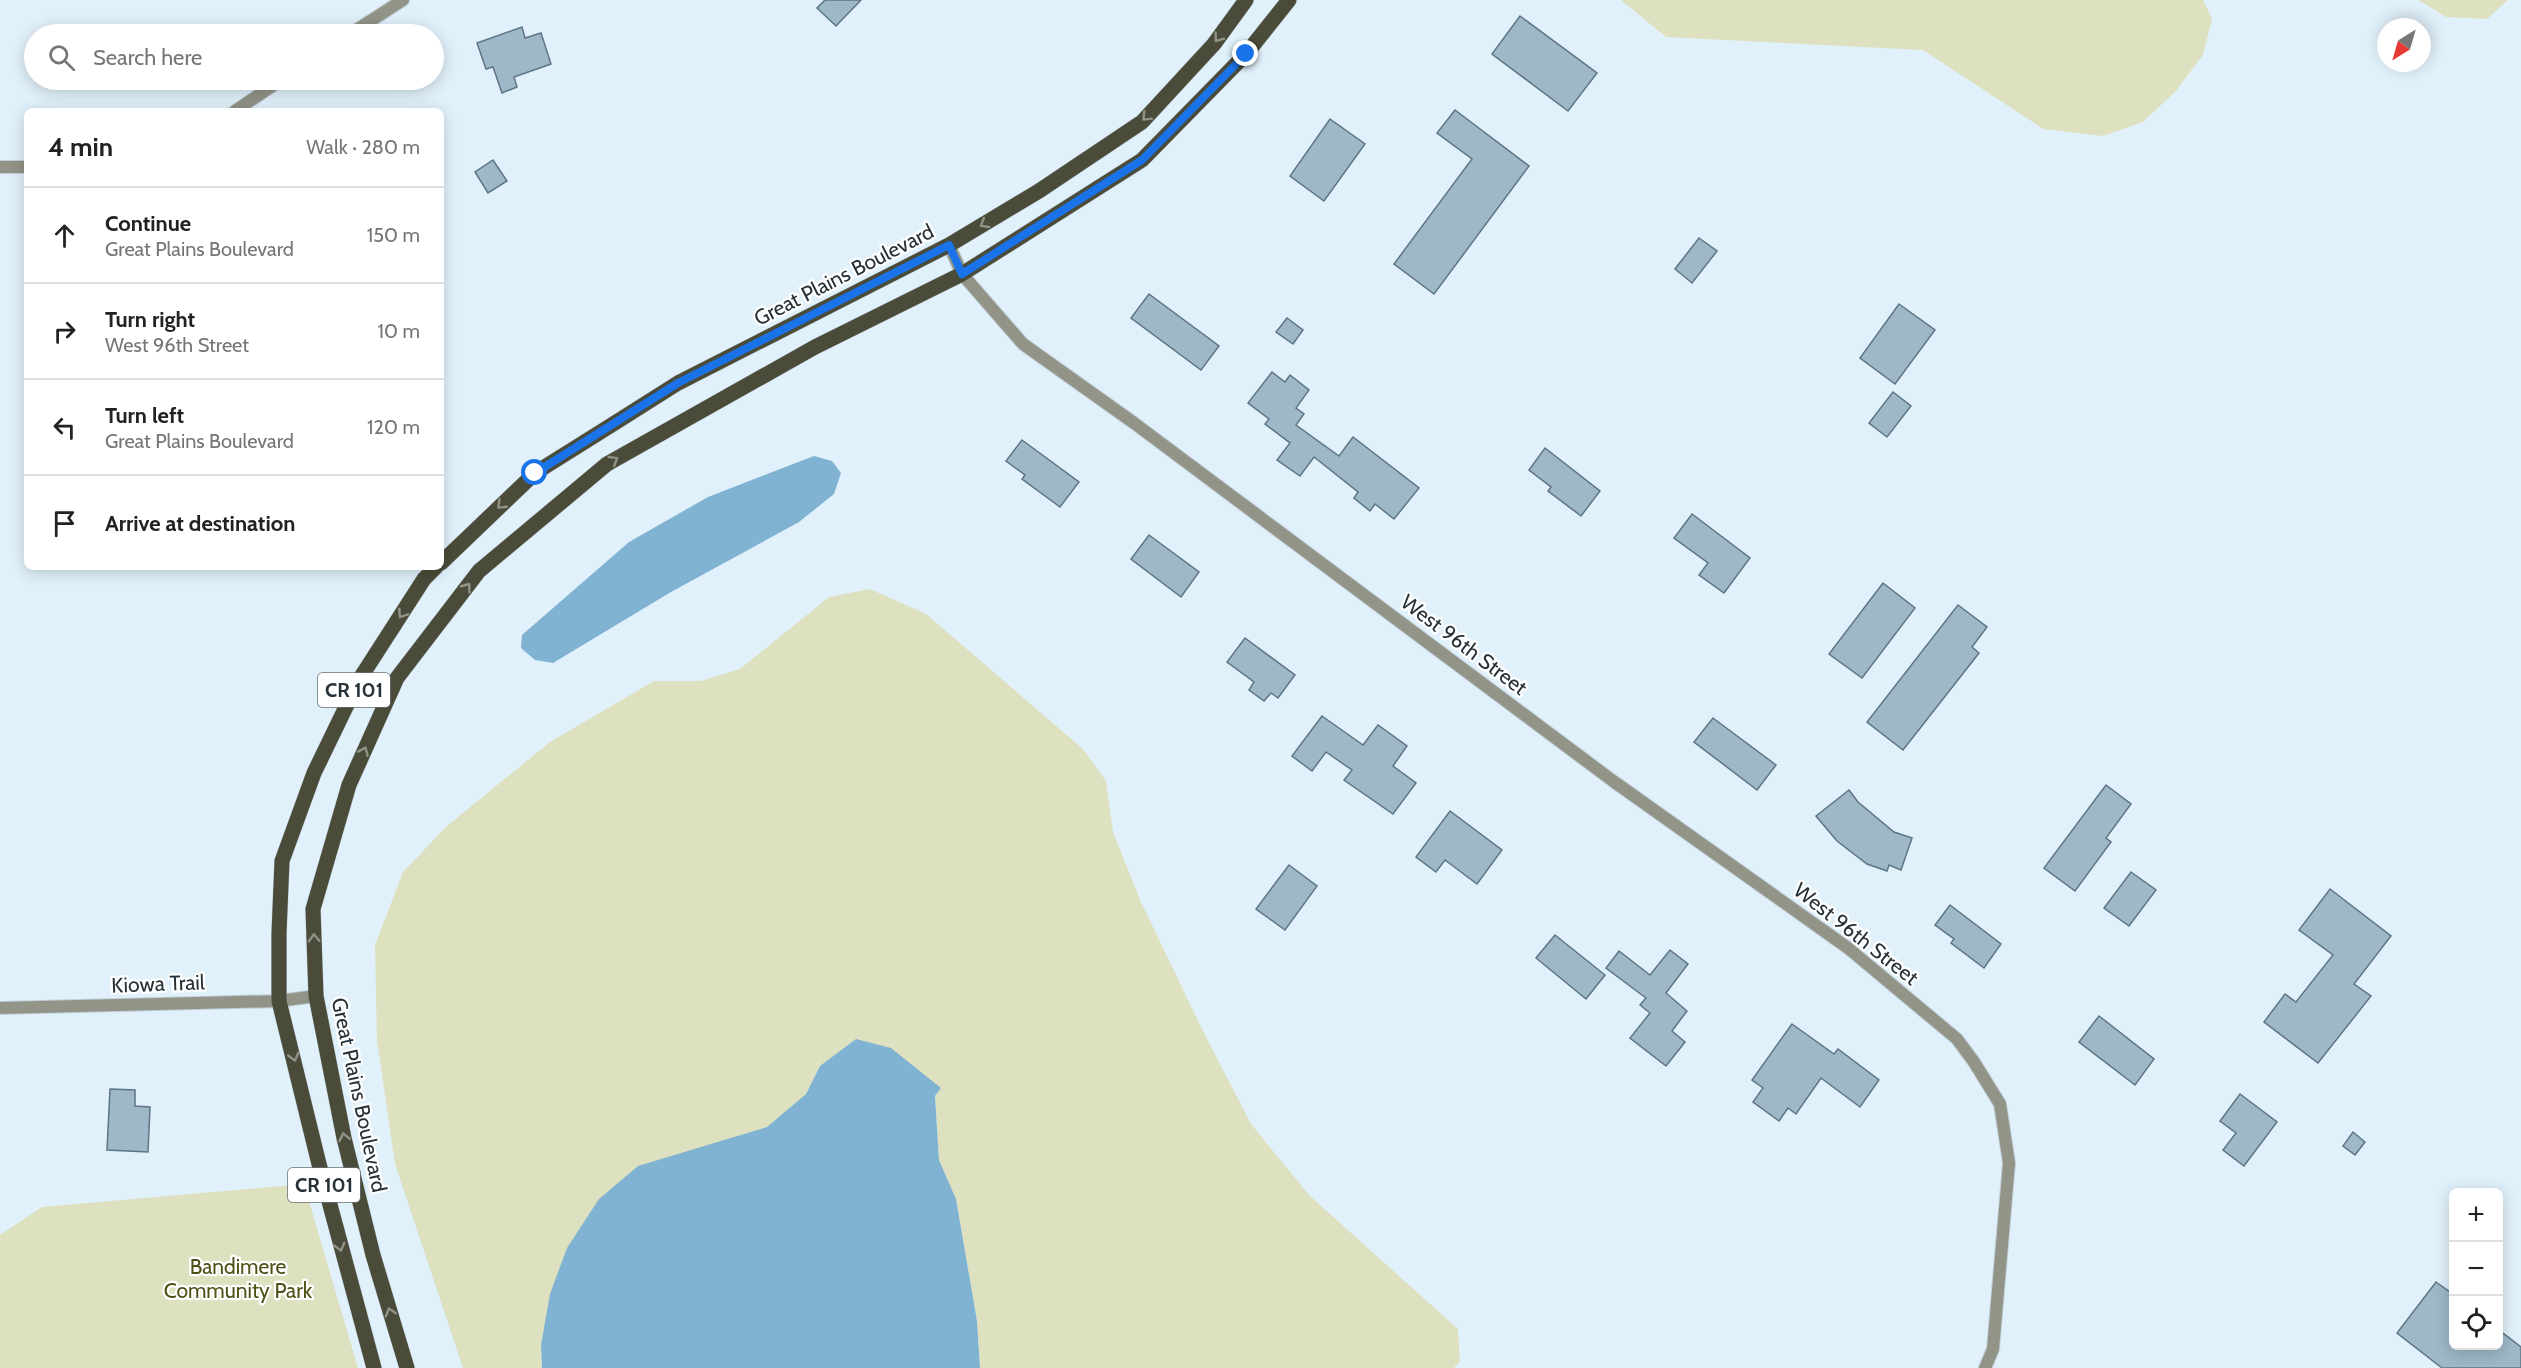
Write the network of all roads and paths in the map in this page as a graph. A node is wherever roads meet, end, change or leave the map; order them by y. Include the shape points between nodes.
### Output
1 (403, 0) edge
2 (1246, 0) edge
3 (1289, 0) edge
4 (366, 24) edge
5 (266, 90) edge
6 (240, 108) edge
7 (0, 167) edge
8 (24, 167) edge
9 (949, 245) junction
10 (962, 274) junction
11 (444, 560) edge
12 (433, 570) edge
13 (316, 996) junction
14 (279, 1001) junction
15 (0, 1008) edge
16 (374, 1368) edge
17 (407, 1368) edge
18 (1985, 1368) edge

1 - 4 street
2 -> 9 main road, Great Plains Boulevard via 1214,43 1142,122
3 - 10 main road, Great Plains Boulevard / CR 101 via 1246,54 1142,160
5 - 6 street
7 - 8 street
9 - 10 street, West 96th Street
9 -> 11 main road, Great Plains Boulevard via 678,383 620,419 535,473
13 -> 10 main road, Great Plains Boulevard / CR 101 via 313,909 349,785 397,678 479,570 607,464 815,347
10 - 18 street, West 96th Street via 1023,344 1613,781 1848,948 1957,1039 2001,1104 2009,1163 1993,1349
12 -> 14 main road, CR 101 via 359,680 314,773 292,831 282,861
13 - 14 street, Kiowa Trail
17 -> 13 main road, Great Plains Boulevard / CR 101 via 344,1138
14 - 15 street, Kiowa Trail
14 -> 16 main road, CR 101

